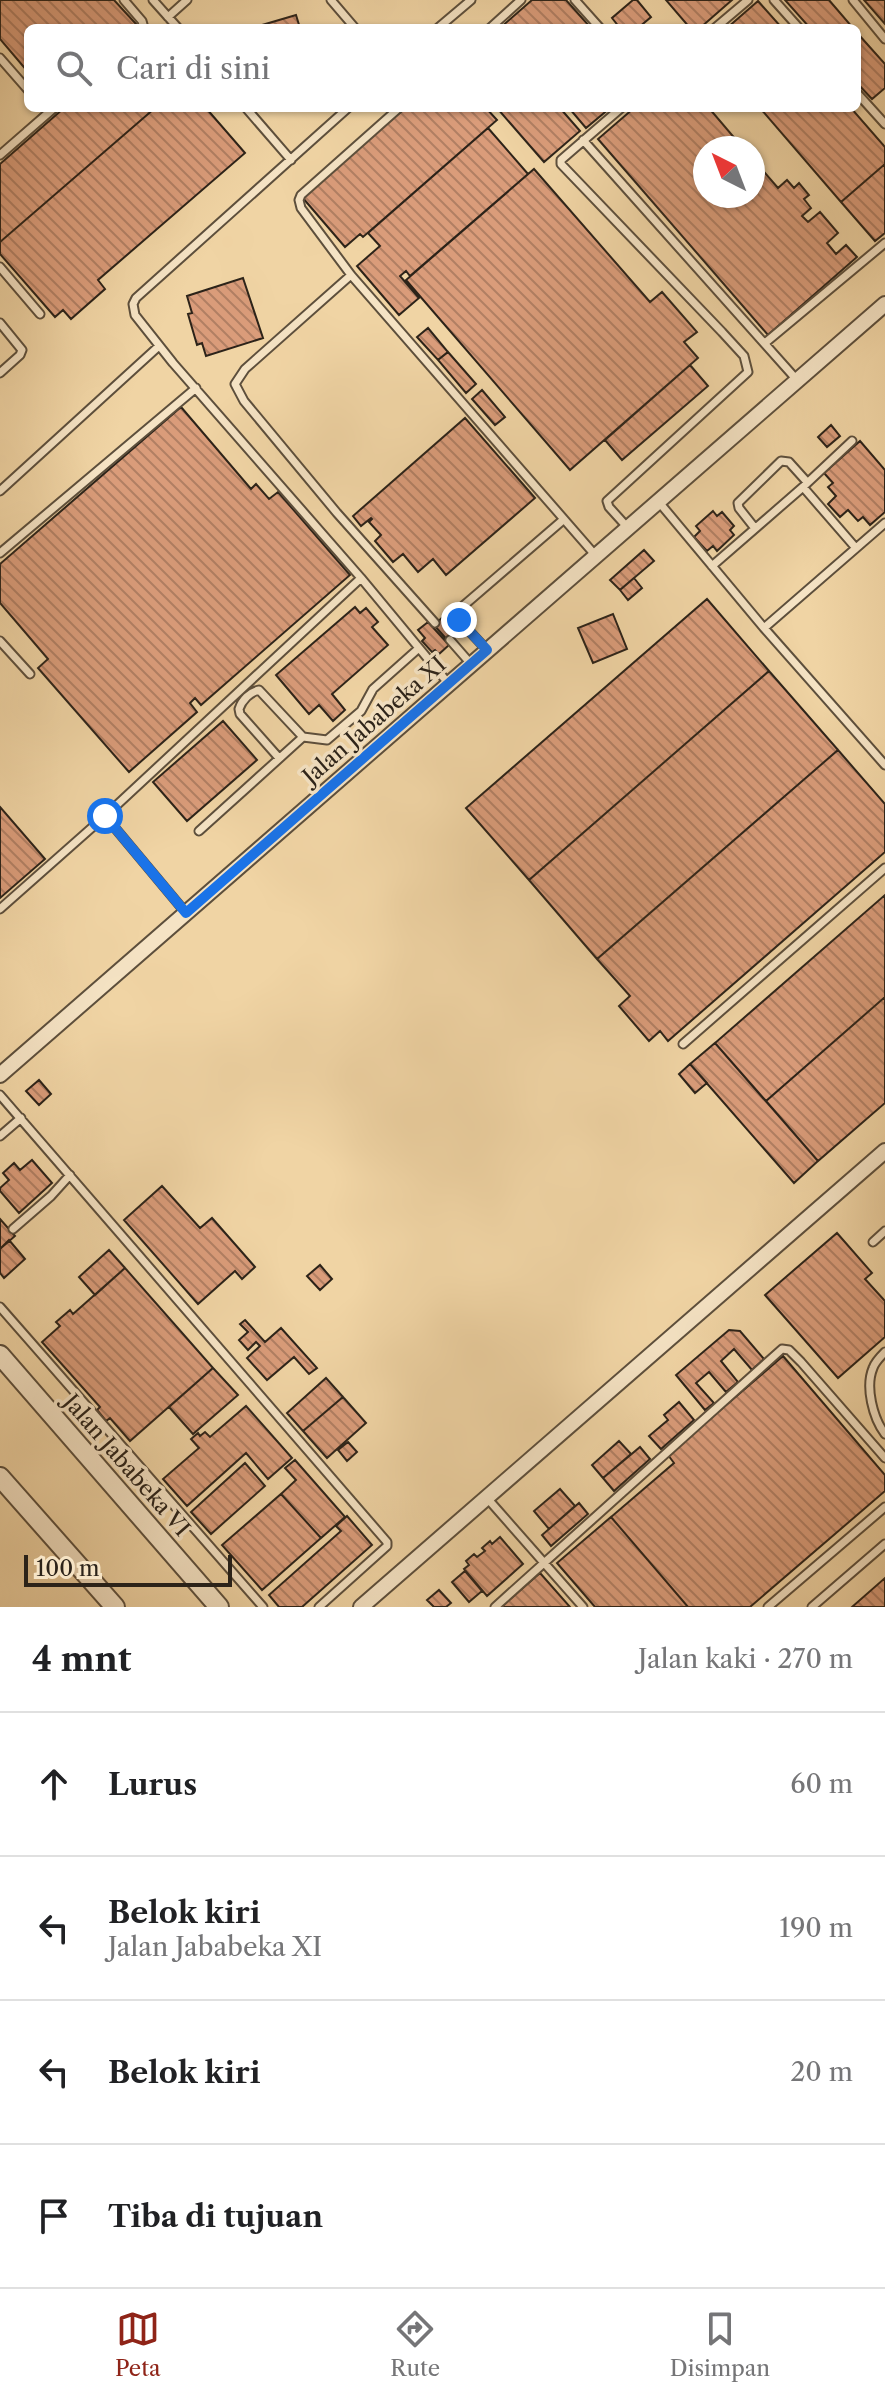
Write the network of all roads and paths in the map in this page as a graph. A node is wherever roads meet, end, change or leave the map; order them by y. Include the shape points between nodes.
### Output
1 (124, 0) edge
2 (153, 0) edge
3 (187, 0) edge
4 (331, 0) edge
5 (471, 0) edge
6 (521, 0) edge
7 (575, 0) edge
8 (748, 0) edge
9 (774, 0) edge
10 (853, 0) edge
11 (168, 17) junction
12 (143, 24) edge
13 (174, 24) edge
14 (352, 24) edge
15 (443, 24) edge
16 (494, 24) edge
17 (596, 24) edge
18 (720, 24) edge
19 (795, 24) edge
20 (885, 39) edge
21 (0, 58) edge
22 (24, 85) edge
23 (861, 97) edge
24 (47, 112) edge
25 (249, 112) edge
26 (344, 112) edge
27 (395, 112) edge
28 (616, 112) edge
29 (885, 124) edge
30 (583, 140) junction
31 (0, 155) edge
32 (291, 160) junction
33 (885, 243) edge
34 (0, 267) edge
35 (351, 275) junction
36 (885, 304) edge
37 (40, 314) dead end
38 (0, 323) edge
39 (765, 343) junction
40 (159, 346) junction
41 (0, 373) edge
42 (797, 380) junction
43 (196, 388) junction
44 (852, 441) dead end
45 (805, 484) junction
46 (0, 491) edge
47 (658, 501) junction
48 (563, 520) junction
49 (885, 523) edge
50 (754, 527) junction
51 (628, 528) junction
52 (855, 547) junction
53 (0, 553) edge
54 (596, 556) junction
55 (712, 566) junction
56 (361, 578) junction
57 (435, 623) dead end
58 (764, 628) junction
59 (450, 640) dead end
60 (0, 641) edge
61 (419, 648) junction
62 (487, 650) junction
63 (471, 664) junction
64 (30, 674) dead end
65 (449, 684) junction
66 (303, 737) junction
67 (279, 758) junction
68 (885, 765) edge
69 (105, 816) junction
70 (199, 831) dead end
71 (885, 868) edge
72 (0, 909) edge
73 (186, 913) junction
74 (683, 1044) dead end
75 (0, 1075) edge
76 (0, 1095) edge
77 (21, 1118) junction
78 (0, 1136) edge
79 (885, 1151) edge
80 (70, 1175) junction
81 (13, 1229) dead end
82 (885, 1231) edge
83 (873, 1242) dead end
84 (0, 1307) edge
85 (885, 1352) edge
86 (0, 1355) edge
87 (885, 1434) edge
88 (885, 1458) edge
89 (0, 1477) edge
90 (487, 1498) junction
91 (885, 1507) edge
92 (885, 1544) edge
93 (546, 1563) junction
94 (115, 1607) edge
95 (219, 1607) edge
96 (263, 1607) edge
97 (319, 1607) edge
98 (361, 1607) edge
99 (495, 1607) edge
100 (583, 1607) edge
101 (768, 1607) edge
102 (812, 1607) edge

1 - 12 lane
2 - 11 lane
3 - 11 lane
4 - 14 lane
5 - 15 lane
6 - 16 lane
7 - 17 lane
8 - 18 lane
9 - 19 lane
10 - 20 lane
11 - 13 lane
21 - 22 lane
23 - 29 lane
24 - 31 lane
25 - 32 lane
26 - 32 lane
27 - 35 lane via 299,197 303,211
28 - 30 lane
30 - 39 lane
30 - 51 lane via 562,165 744,356 748,372 607,501
32 - 40 lane via 136,298 135,315
33 - 39 lane
34 - 37 lane
35 - 48 lane
35 - 57 lane via 245,369 236,390
36 - 42 street, Jalan Jababeka XI
38 - 41 lane via 22,350
39 - 42 lane
40 - 43 lane
40 - 46 lane
42 - 47 street, Jalan Jababeka XI
43 - 53 lane
43 - 56 lane
44 - 45 lane
45 - 50 lane
45 - 50 lane via 789,462 781,461 738,503
45 - 52 lane
47 - 51 street, Jalan Jababeka XI
47 - 55 lane
48 - 54 lane
48 - 62 lane via 457,613
49 - 52 lane
50 - 55 lane
51 - 54 street, Jalan Jababeka XI
52 - 58 lane
54 - 62 street, Jalan Jababeka XI
55 - 58 lane
56 - 61 lane
56 - 69 lane
58 - 68 lane
59 - 63 lane
60 - 64 lane
61 - 65 lane
61 - 66 lane via 327,740
62 - 63 street, Jalan Jababeka XI
63 - 65 street, Jalan Jababeka XI
65 - 73 street, Jalan Jababeka XI
66 - 67 lane
66 - 67 lane via 259,690 249,695 240,704 240,714
67 - 70 lane
69 - 72 lane
69 - 73 lane
71 - 74 lane
73 - 75 street, Jalan Jababeka XI
76 - 77 lane
77 - 78 lane
77 - 80 lane
79 - 90 street
80 - 81 lane
80 - 97 lane via 387,1542
82 - 83 lane
84 - 96 lane
85 - 87 lane via 871,1378 875,1418
86 - 95 street, Jalan Jababeka VI
88 - 93 lane via 789,1350 782,1349
89 - 94 street
90 - 93 lane
90 - 98 street
91 - 101 lane
92 - 102 lane
93 - 99 lane
93 - 100 lane

